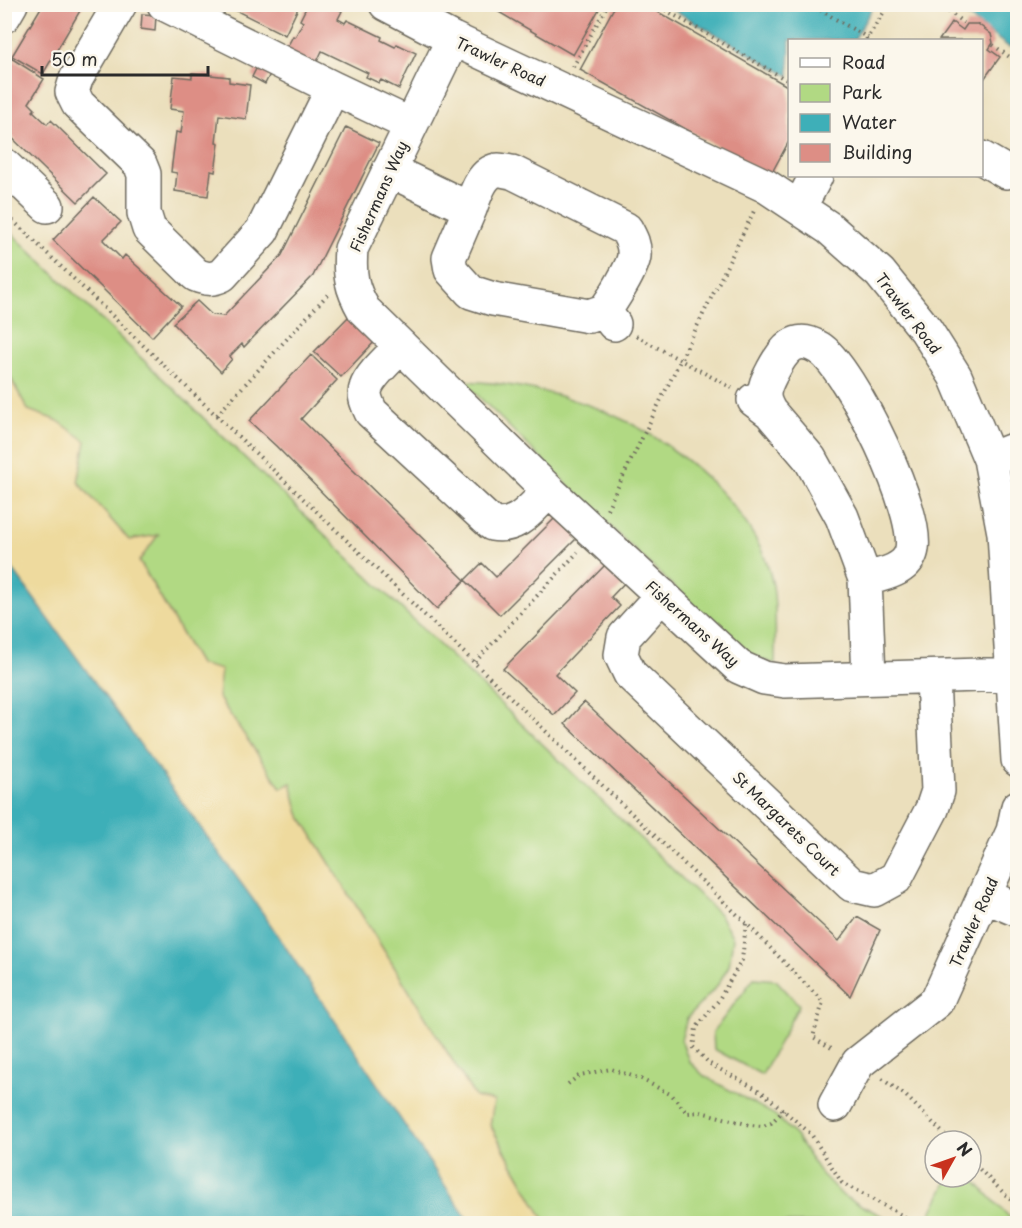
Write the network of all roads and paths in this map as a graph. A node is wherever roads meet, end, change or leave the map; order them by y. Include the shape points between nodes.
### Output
1 (11, 4) edge
2 (120, 4) edge
3 (164, 4) edge
4 (386, 4) edge
5 (608, 4) edge
6 (655, 4) edge
7 (810, 4) edge
8 (890, 4) edge
9 (939, 4) edge
10 (4, 16) edge
11 (965, 24) dead end
12 (453, 39) junction
13 (867, 39) edge
14 (993, 45) dead end
15 (1017, 63) edge
16 (788, 81) edge
17 (333, 88) junction
18 (560, 89) junction
19 (411, 124) junction
20 (4, 165) edge
21 (389, 170) junction
22 (815, 177) edge
23 (766, 186) junction
24 (47, 207) dead end
25 (799, 208) junction
26 (470, 209) junction
27 (4, 212) edge
28 (350, 270) junction
29 (609, 318) junction
30 (401, 346) junction
31 (680, 360) junction
32 (762, 406) junction
33 (217, 416) junction
34 (1004, 454) edge
35 (549, 491) junction
36 (595, 533) junction
37 (865, 579) junction
38 (662, 596) junction
39 (475, 662) junction
40 (1013, 674) junction
41 (869, 678) junction
42 (933, 678) junction
43 (1017, 760) edge
44 (1017, 807) edge
45 (985, 896) junction
46 (1017, 910) edge
47 (746, 923) junction
48 (858, 1063) junction
49 (568, 1084) dead end
50 (835, 1105) dead end
51 (784, 1110) junction
52 (939, 1129) edge
53 (983, 1173) edge
54 (1017, 1207) edge
55 (918, 1224) edge

1 - 10 street
2 - 17 street via 72,92 78,104 140,164 148,229 205,279 222,275 262,231
3 - 17 street
4 - 12 street, Trawler Road
5 - 18 path
6 - 16 path
7 - 13 path
8 - 13 path
9 - 11 path
12 - 18 street, Trawler Road
12 - 19 street, Fishermans Way
14 - 15 path
17 - 19 street
18 - 23 street, Trawler Road
19 - 21 street, Fishermans Way
20 - 24 street
21 - 26 street
21 - 28 street, Fishermans Way via 351,249
22 - 25 street
23 - 25 street, Trawler Road
23 - 31 path
25 - 34 street, Trawler Road via 829,228 880,273 926,330
26 - 29 street via 449,258 451,270 471,292
26 - 29 street via 481,183 497,170 512,172 626,229 634,243 634,258 610,305
27 - 33 path
28 - 30 street, Fishermans Way via 353,292 364,310
28 - 33 path
29 - 31 path
30 - 35 street, Fishermans Way
30 - 35 street via 365,389 371,412 492,524 514,524
31 - 32 path
31 - 36 path
32 - 37 street via 810,459 842,517
32 - 37 street via 765,385 783,351 792,345 810,343 829,356 878,437 896,477 913,543 906,561 888,573
33 - 39 path
34 - 40 street, Trawler Road via 1004,533
35 - 36 street, Fishermans Way
36 - 38 street, Fishermans Way
36 - 39 path
37 - 41 street
38 - 41 street, Fishermans Way via 739,667 764,678
38 - 42 street, St Margarets Court via 624,637 621,655 630,674 852,885 874,891 896,878 932,809 938,791
39 - 47 path
40 - 42 street, Fishermans Way
40 - 43 street, Trawler Road
41 - 42 street, Fishermans Way
44 - 45 street, Trawler Road via 1013,831
45 - 46 street
45 - 48 street, Trawler Road via 937,1001
47 - 48 path via 823,1002 813,1037
47 - 51 path via 742,960 718,1001 696,1028 693,1047 710,1064 762,1092
48 - 50 street
48 - 52 path via 906,1095
49 - 51 path via 580,1075 611,1070 641,1078 672,1095 687,1113 701,1112 763,1126
51 - 55 path via 811,1134 842,1183
53 - 54 path

